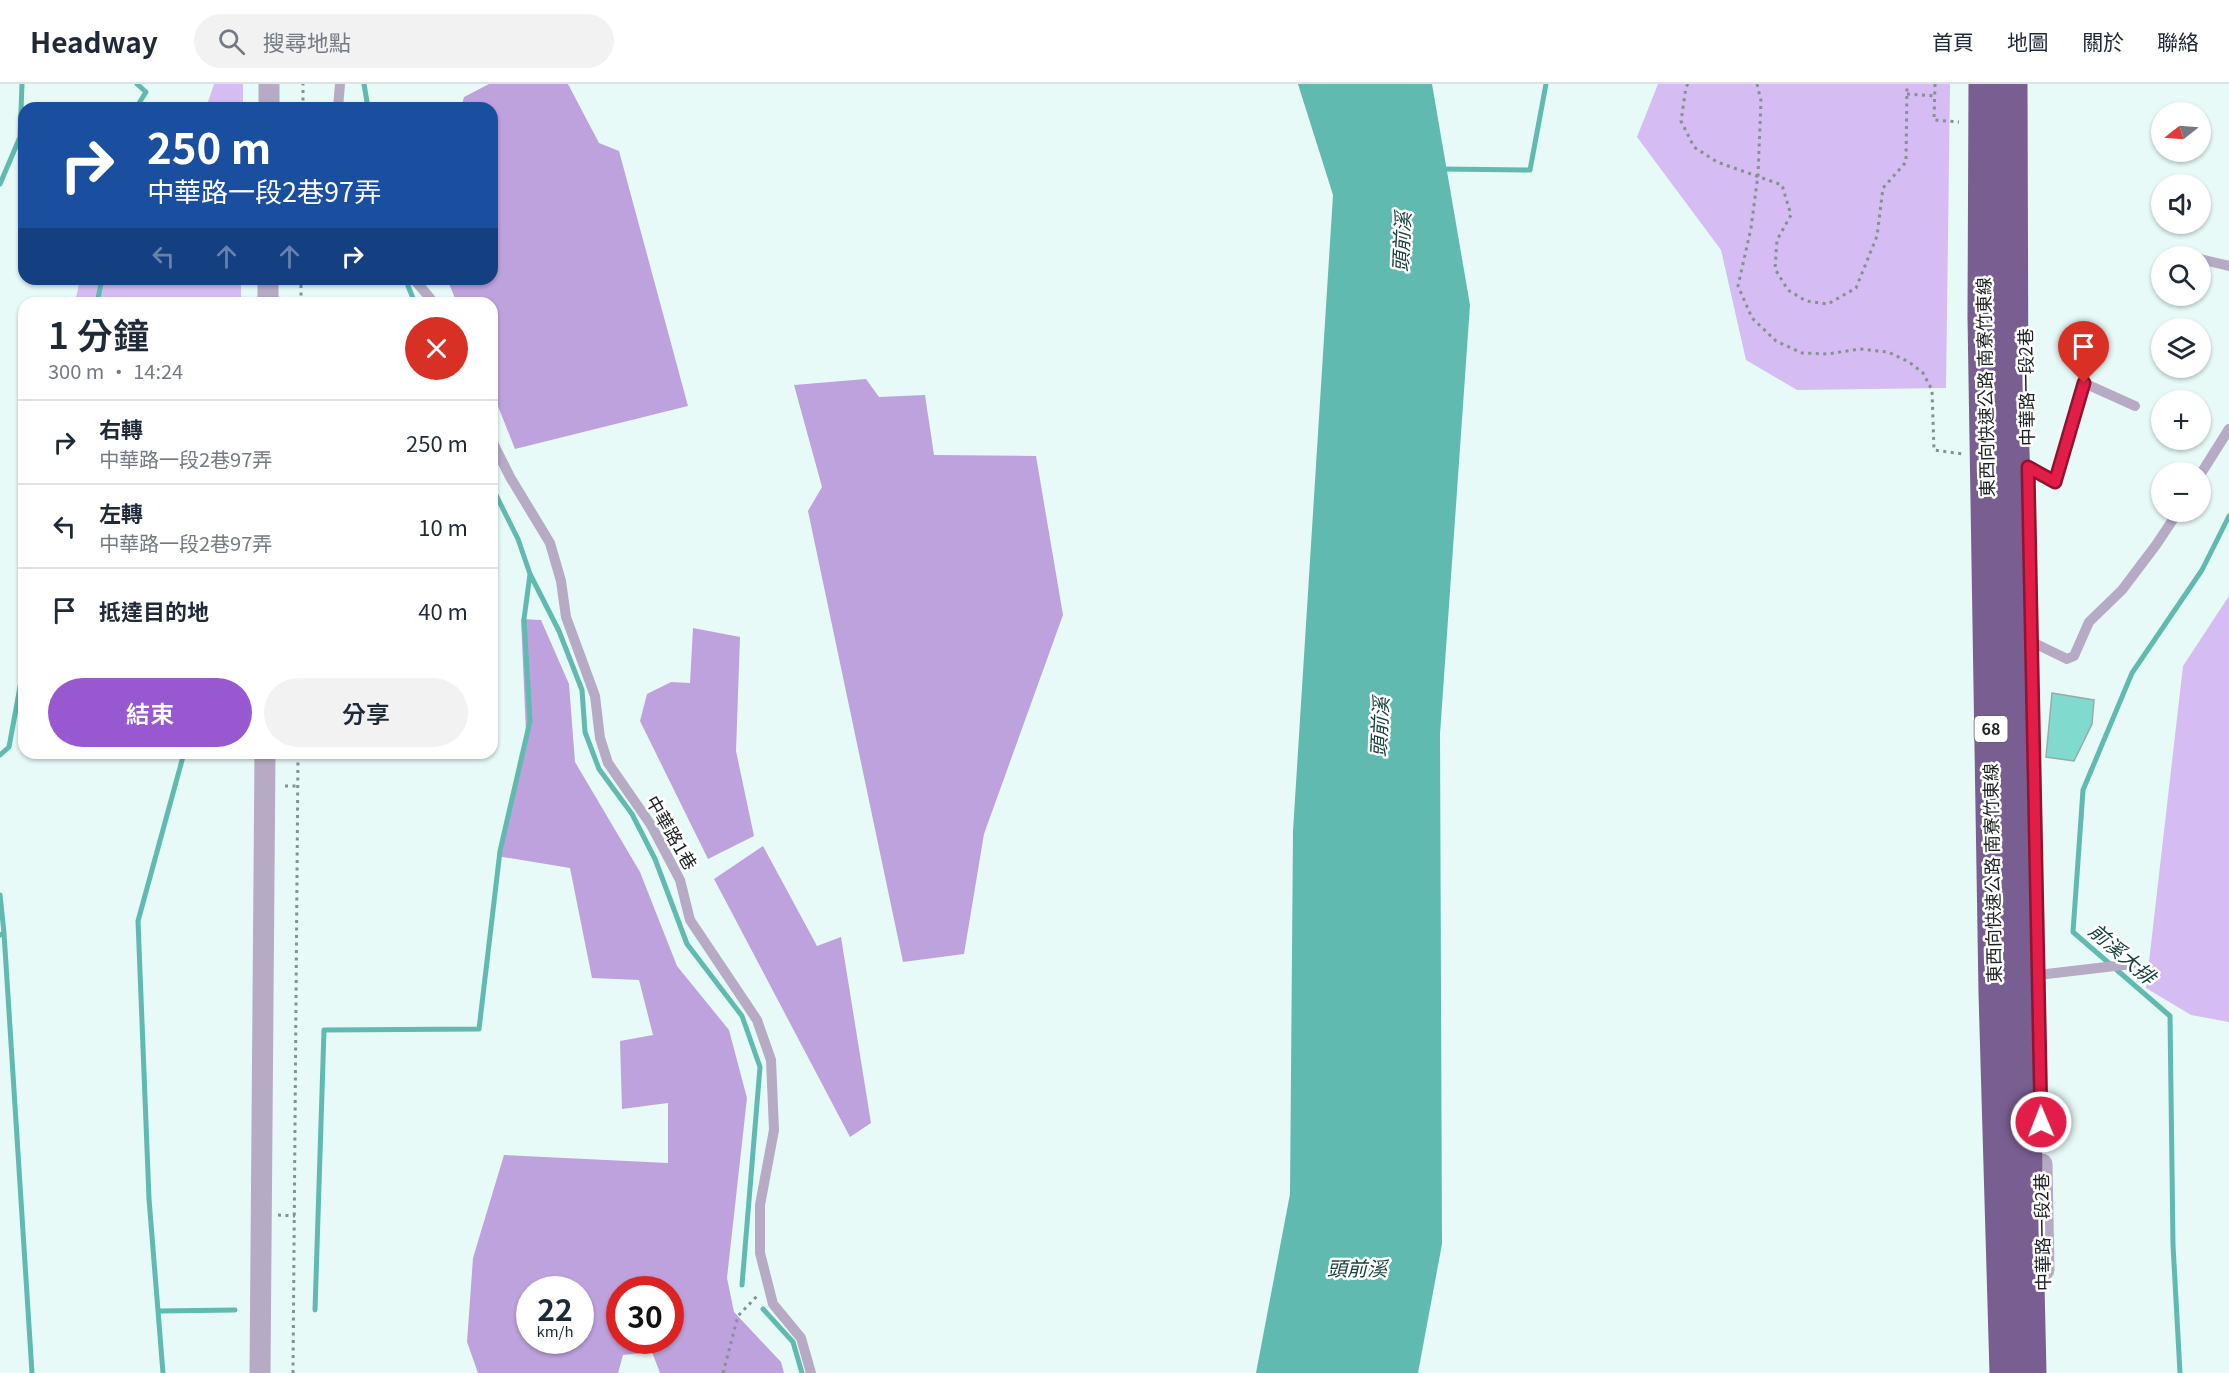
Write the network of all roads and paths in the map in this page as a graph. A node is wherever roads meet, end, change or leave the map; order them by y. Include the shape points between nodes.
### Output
1 (269, 84) edge
2 (303, 84) edge
3 (340, 84) edge
4 (1688, 84) edge
5 (1757, 84) edge
6 (1907, 84) edge
7 (1935, 84) edge
8 (1985, 84) edge
9 (2011, 84) edge
10 (2025, 84) edge
11 (1907, 94) junction
12 (1935, 96) junction
13 (269, 102) edge
14 (303, 102) edge
15 (338, 102) edge
16 (1968, 123) dead end
17 (1758, 175) junction
18 (2211, 262) edge
19 (2229, 266) edge
20 (419, 285) edge
21 (429, 297) edge
22 (2135, 406) dead end
23 (2229, 429) edge
24 (498, 453) edge
25 (1965, 454) dead end
26 (2209, 462) edge
27 (2028, 467) junction
28 (2172, 522) edge
29 (2032, 642) junction
30 (265, 759) edge
31 (298, 759) edge
32 (2132, 964) dead end
33 (2038, 975) junction
34 (769, 1283) junction
35 (260, 1373) edge
36 (293, 1373) edge
37 (723, 1373) edge
38 (811, 1373) edge
39 (2006, 1373) edge
40 (2030, 1373) edge
41 (2046, 1373) edge

1 - 13 street
2 - 14 path
3 - 15 lane
4 - 17 path via 1681,121 1694,147 1717,162
5 - 17 path via 1761,101
6 - 11 path
7 - 12 path
8 - 39 highway, 東西向快速公路 南寮竹東線 / 68, bridge via 1984,317
9 - 40 highway, 東西向快速公路 南寮竹東線 / 68, bridge via 2012,424 2023,733
10 - 27 street, 中華路一段2巷
11 - 12 path
11 - 17 path via 1906,162 1883,188 1877,236 1856,288 1847,294 1827,304 1806,301 1788,290 1775,269 1777,240 1791,214 1782,185
12 - 16 path via 1934,120
17 - 25 path via 1738,286 1752,318 1776,341 1802,353 1860,349 1888,352 1909,362 1923,373 1932,390 1934,450
18 - 19 lane
20 - 21 lane
22 - 27 lane via 2084,383 2055,482
23 - 26 lane
24 - 34 lane, 中華路1巷 via 550,543 566,617 595,696 600,738 608,763 651,825 680,880 690,921 757,1020 771,1060 774,1130 760,1205 760,1252
27 - 29 street, 中華路一段2巷
28 - 29 lane via 2122,590 2090,622 2074,656 2067,659
29 - 33 street, 中華路一段2巷
30 - 35 street
31 - 36 path
32 - 33 lane
33 - 41 street, 中華路一段2巷
34 - 37 path via 738,1316
34 - 38 lane, 中華路1巷 via 773,1304 801,1338

